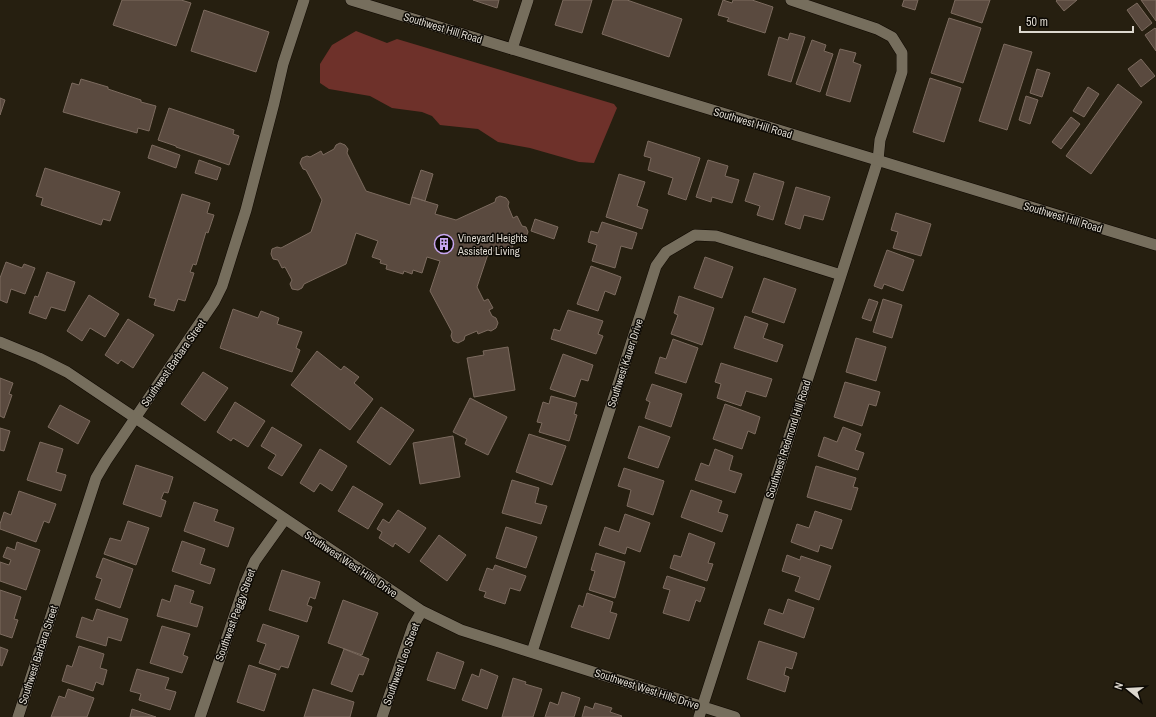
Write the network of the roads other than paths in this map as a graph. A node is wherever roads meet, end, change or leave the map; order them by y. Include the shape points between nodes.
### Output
1 (304, 0) edge
2 (351, 0) edge
3 (528, 0) edge
4 (791, 0) edge
5 (512, 49) junction
6 (878, 160) junction
7 (1156, 244) edge
8 (841, 275) junction
9 (0, 342) edge
10 (135, 418) junction
11 (285, 519) junction
12 (422, 611) junction
13 (532, 652) junction
14 (701, 712) edge
15 (18, 717) edge
16 (200, 717) edge
17 (382, 717) edge
18 (735, 717) edge

1 - 10 street, Southwest Barbara Street via 283,64 246,210 222,286 214,302
2 - 5 street, Southwest Hill Road
3 - 5 street
4 - 6 street, Southwest Redmond Hill Road via 877,29 892,37 902,53 902,72 880,140
5 - 6 street, Southwest Hill Road
6 - 7 street, Southwest Hill Road
6 - 8 street, Southwest Redmond Hill Road
8 - 13 street, Southwest Kauer Drive via 716,236 695,235 666,252 656,266
8 - 14 street, Southwest Redmond Hill Road
9 - 10 street, Southwest West Hills Drive via 67,372
10 - 11 street, Southwest West Hills Drive
10 - 15 street, Southwest Barbara Street via 96,478
11 - 12 street, Southwest West Hills Drive
11 - 16 street, Southwest Peggy Street via 255,560
12 - 13 street, Southwest West Hills Drive via 461,630
12 - 17 street, Southwest Leo Street via 413,626
13 - 14 street, Southwest West Hills Drive
14 - 18 street, Southwest West Hills Drive

